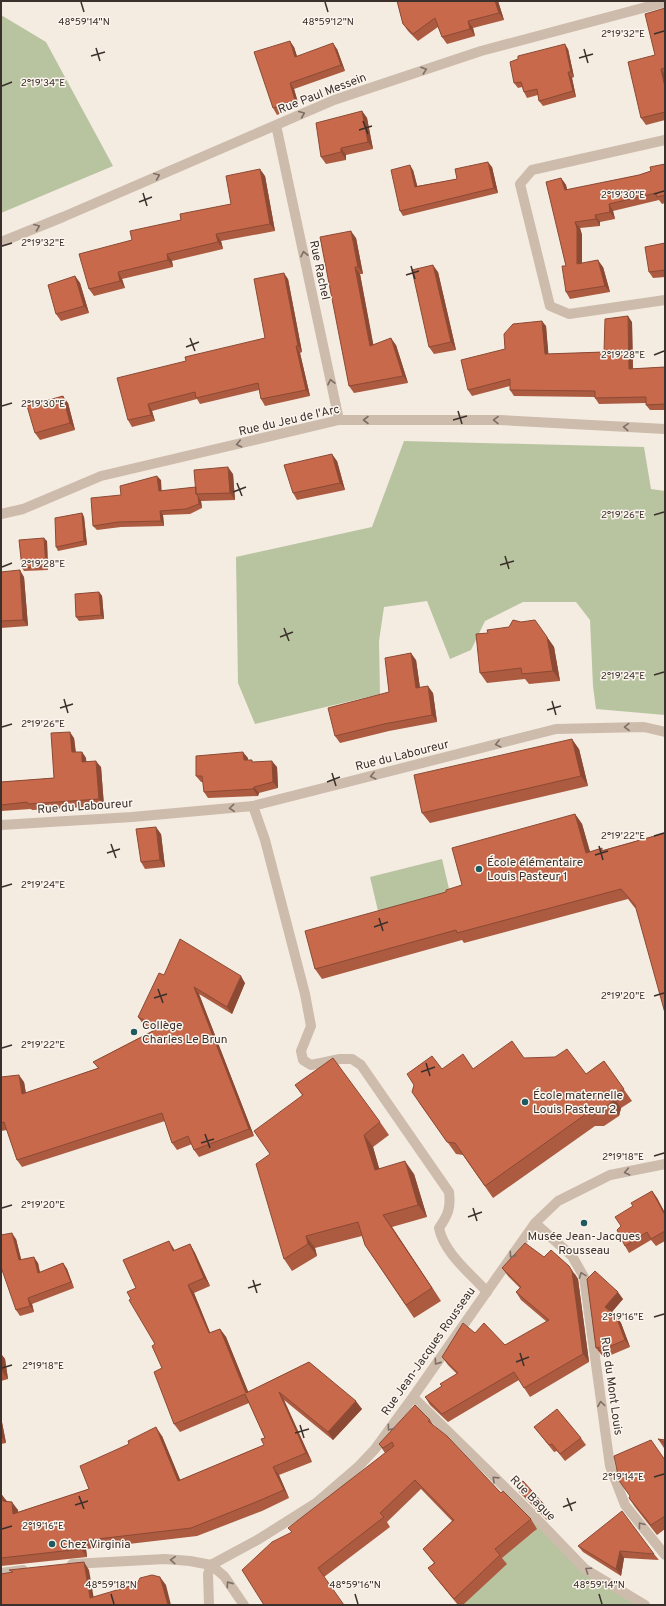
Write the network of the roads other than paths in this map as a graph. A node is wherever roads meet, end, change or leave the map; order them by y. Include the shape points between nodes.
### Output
1 (665, 2) edge
2 (276, 125) junction
3 (665, 140) edge
4 (1, 242) edge
5 (665, 300) edge
6 (339, 420) junction
7 (665, 429) edge
8 (1, 514) edge
9 (665, 732) edge
10 (254, 806) junction
11 (1, 825) edge
12 (665, 1164) edge
13 (535, 1223) junction
14 (487, 1292) junction
15 (413, 1397) junction
16 (665, 1555) edge
17 (62, 1566) edge
18 (211, 1566) junction
19 (32, 1569) edge
20 (1, 1573) edge
21 (209, 1605) edge
22 (244, 1605) edge
23 (645, 1605) edge

2 -> 1 street, Rue Paul Messein via 334,100 481,51
4 -> 2 street, Rue Paul Messein
6 -> 2 street, Rue Rachel
3 - 5 street via 532,170 520,184 550,306 569,314
7 -> 6 street, Rue du Jeu de l'Arc via 499,420
6 -> 8 street, Rue du Jeu de l'Arc via 101,476 23,509
9 -> 10 street, Rue du Laboureur via 644,727 556,729
10 -> 11 street, Rue du Laboureur
10 - 14 street via 305,994 311,1026 301,1051 303,1060 311,1065 352,1059 361,1065 449,1192 447,1215 439,1228 442,1240
12 -> 13 street, Rue Jean-Jacques Rousseau via 610,1175 558,1201
13 -> 14 street, Rue Jean-Jacques Rousseau
16 -> 13 street, Rue du Mont Louis via 625,1505 610,1466 584,1277 572,1256
14 -> 15 street, Rue Jean-Jacques Rousseau
15 -> 18 street, Rue Jean-Jacques Rousseau via 359,1466 316,1503
23 -> 15 street, Rue Bague via 585,1569
18 -> 17 street via 165,1559
18 - 21 street via 208,1574
22 -> 18 street via 224,1576
19 - 20 street

